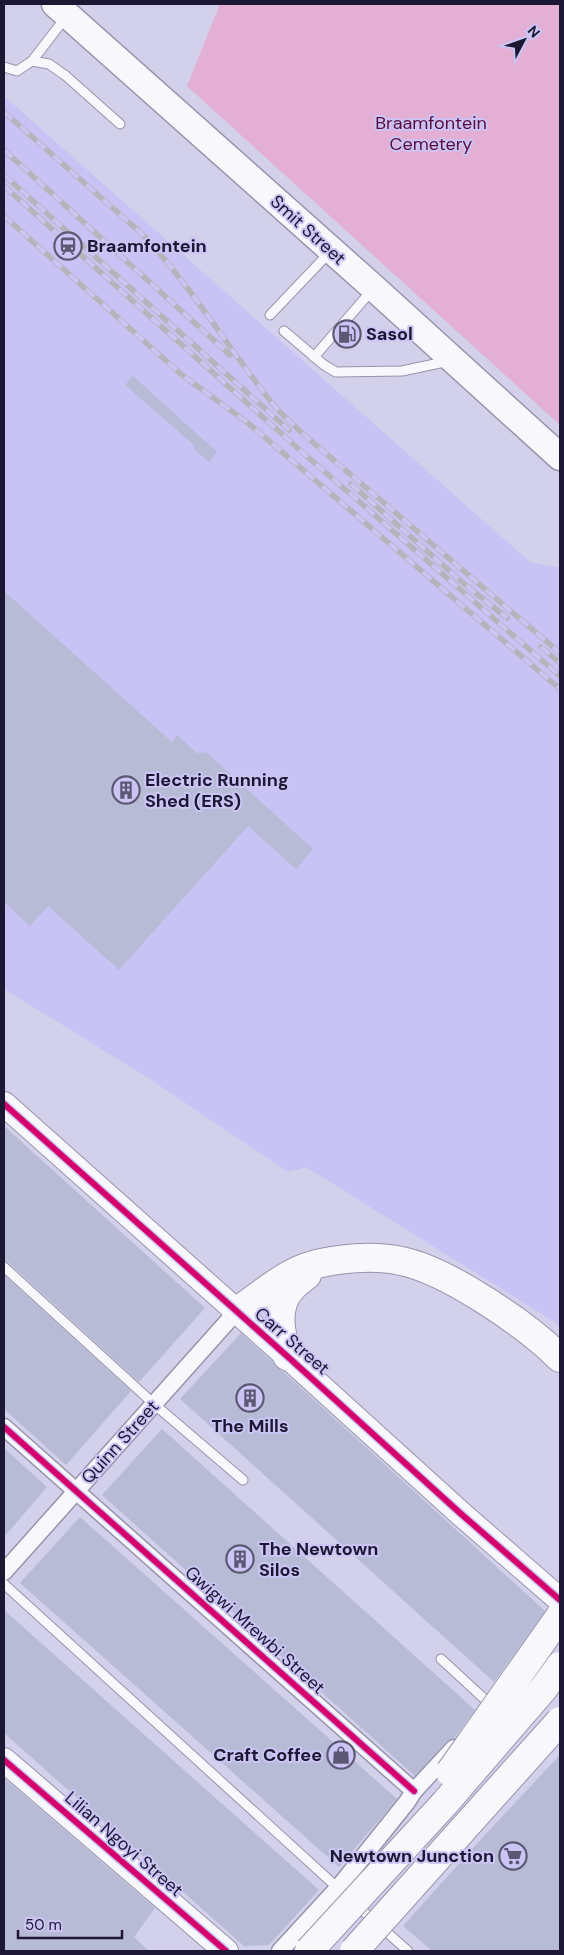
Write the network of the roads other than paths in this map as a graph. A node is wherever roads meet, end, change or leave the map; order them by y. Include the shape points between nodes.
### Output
1 (61, 9) edge
2 (32, 61) junction
3 (4, 67) edge
4 (120, 124) dead end
5 (332, 250) junction
6 (374, 288) junction
7 (270, 315) dead end
8 (284, 331) dead end
9 (314, 357) junction
10 (454, 360) junction
11 (560, 457) edge
12 (4, 1104) edge
13 (322, 1263) junction
14 (4, 1267) edge
15 (236, 1312) junction
16 (287, 1356) junction
17 (560, 1358) edge
18 (154, 1404) junction
19 (4, 1427) edge
20 (243, 1480) dead end
21 (76, 1490) junction
22 (4, 1572) edge
23 (4, 1584) edge
24 (560, 1600) edge
25 (560, 1616) edge
26 (560, 1631) edge
27 (441, 1659) dead end
28 (560, 1666) edge
29 (492, 1706) junction
30 (560, 1721) edge
31 (4, 1760) edge
32 (414, 1792) junction
33 (367, 1887) junction
34 (338, 1888) junction
35 (226, 1951) edge
36 (280, 1951) edge
37 (309, 1951) edge
38 (354, 1951) edge
39 (408, 1951) edge

1 - 2 lane
1 - 5 main road, Smit Street
2 - 3 lane via 17,71
2 - 4 lane via 49,64 66,76
5 - 6 main road, Smit Street
5 - 7 lane
6 - 9 lane
6 - 10 main road, Smit Street
8 - 9 lane
9 - 10 lane via 336,372 402,372
10 - 11 main road, Smit Street
12 - 15 street, Carr Street
13 - 15 highway via 295,1272
13 - 16 highway via 292,1288 283,1304 280,1331
13 - 17 highway via 382,1259 401,1260 418,1266 471,1292 545,1343
14 - 18 lane
15 - 16 street, Carr Street
15 - 18 street, Quinn Street
16 - 24 street, Carr Street
18 - 20 lane
18 - 21 street, Quinn Street
19 - 21 street, Gwigwi Mrewbi Street
21 - 22 street, Quinn Street
21 - 32 street, Gwigwi Mrewbi Street
23 - 34 lane
25 - 33 highway, bridge
26 - 29 street
27 - 29 lane
28 - 33 highway, bridge via 445,1803
29 - 32 street
30 - 38 highway, bridge
31 - 35 street, Lilian Ngoyi Street
32 - 34 street
33 - 37 highway, bridge
34 - 36 street
34 - 39 lane

